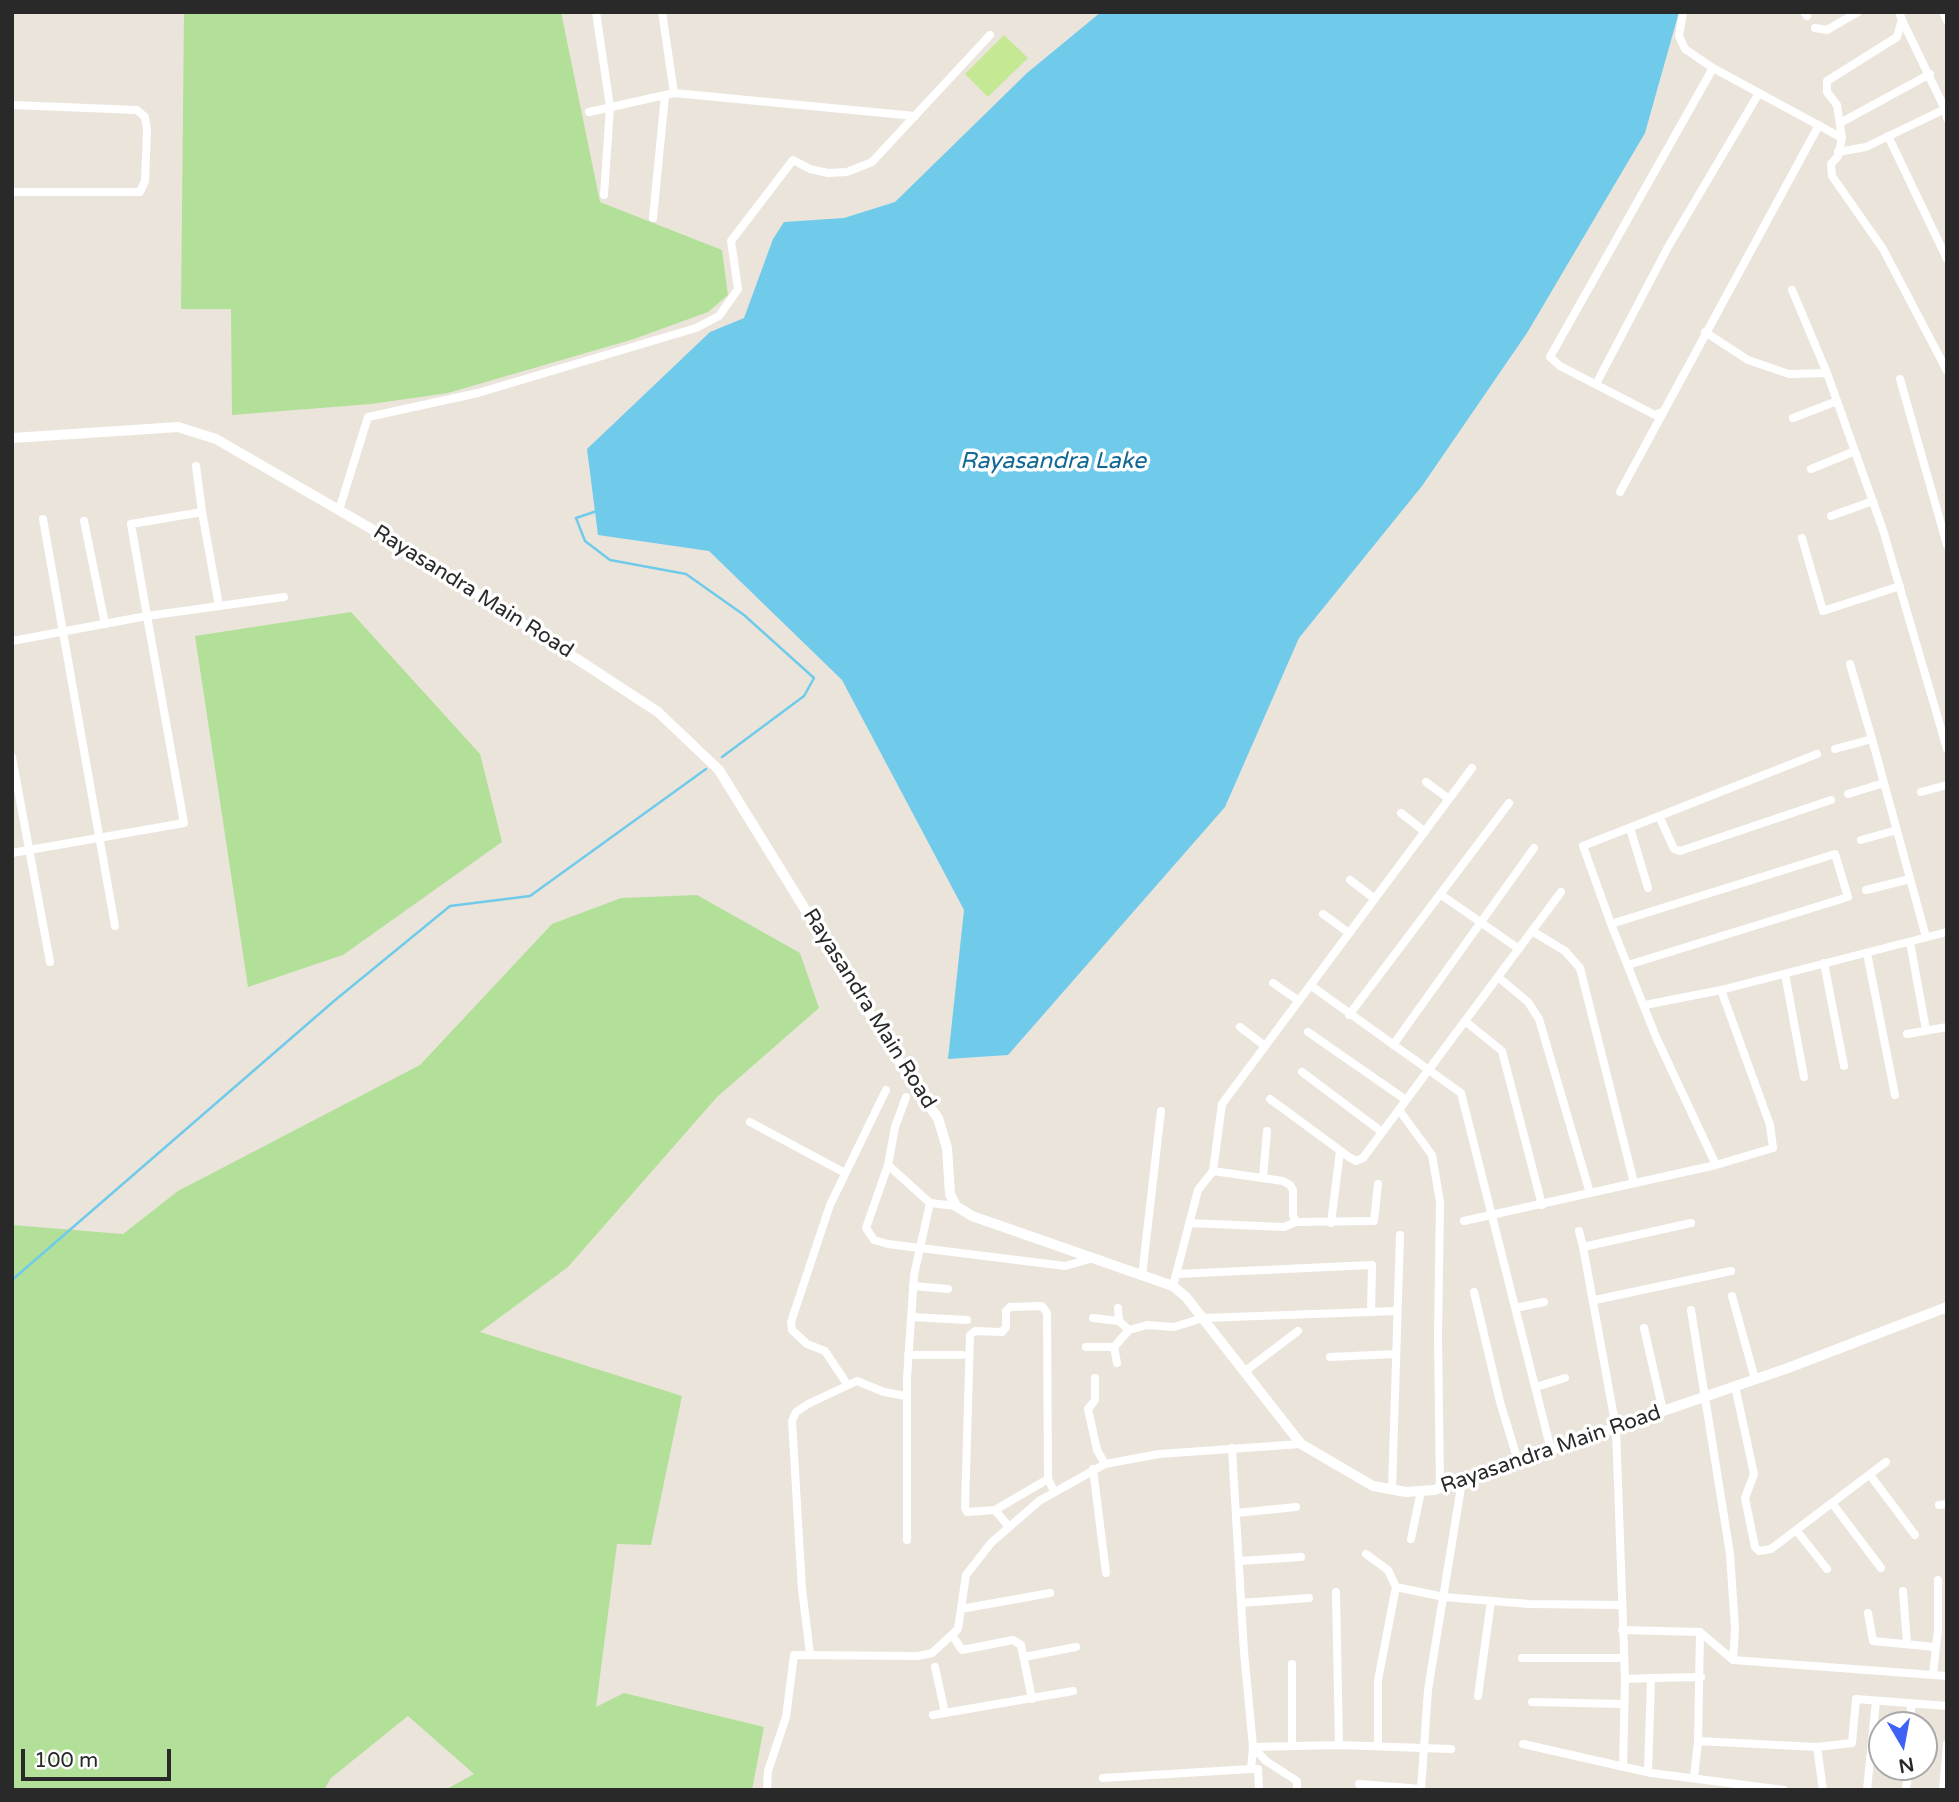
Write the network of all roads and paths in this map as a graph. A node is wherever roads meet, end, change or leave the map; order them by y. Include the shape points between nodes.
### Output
1 (596, 12) edge
2 (662, 12) edge
3 (1683, 12) edge
4 (1858, 12) edge
5 (1943, 12) edge
6 (1901, 16) edge
7 (1947, 21) edge
8 (1815, 28) dead end
9 (990, 35) dead end
10 (1713, 68) junction
11 (1930, 75) junction
12 (1759, 93) junction
13 (670, 94) junction
14 (12, 105) edge
15 (610, 107) junction
16 (589, 112) dead end
17 (1946, 113) edge
18 (915, 116) junction
19 (1840, 123) junction
20 (1819, 125) junction
21 (1888, 136) junction
22 (1842, 138) junction
23 (1838, 152) junction
24 (12, 192) edge
25 (604, 195) dead end
26 (653, 218) dead end
27 (1947, 259) edge
28 (1791, 290) dead end
29 (1705, 332) junction
30 (1947, 371) edge
31 (1827, 373) junction
32 (1900, 379) dead end
33 (1596, 384) junction
34 (1837, 401) junction
35 (1660, 413) junction
36 (1793, 418) dead end
37 (12, 438) edge
38 (1855, 450) junction
39 (196, 466) dead end
40 (1811, 469) dead end
41 (1620, 492) dead end
42 (1873, 501) junction
43 (339, 510) junction
44 (202, 512) junction
45 (1831, 516) dead end
46 (43, 519) dead end
47 (84, 521) dead end
48 (1802, 538) dead end
49 (1947, 545) edge
50 (1900, 586) junction
51 (284, 597) dead end
52 (219, 606) junction
53 (147, 616) junction
54 (105, 624) junction
55 (61, 632) junction
56 (12, 641) edge
57 (1850, 664) dead end
58 (1872, 738) junction
59 (1835, 749) dead end
60 (1947, 749) edge
61 (1817, 754) dead end
62 (12, 758) edge
63 (1472, 768) dead end
64 (1426, 782) dead end
65 (1884, 783) junction
66 (1947, 785) edge
67 (1921, 792) dead end
68 (1848, 794) dead end
69 (1450, 799) junction
70 (1831, 800) dead end
71 (1508, 803) dead end
72 (1401, 813) dead end
73 (1659, 816) junction
74 (1629, 828) junction
75 (1897, 830) junction
76 (1425, 832) junction
77 (99, 838) junction
78 (1861, 840) dead end
79 (1535, 848) dead end
80 (29, 850) junction
81 (12, 853) edge
82 (1910, 879) junction
83 (1350, 880) dead end
84 (1648, 888) dead end
85 (1866, 890) dead end
86 (1561, 892) dead end
87 (1440, 894) junction
88 (1375, 899) junction
89 (1323, 914) dead end
90 (1481, 923) junction
91 (1611, 924) junction
92 (115, 926) dead end
93 (1532, 931) junction
94 (1947, 932) edge
95 (1349, 933) junction
96 (1926, 937) junction
97 (1910, 942) junction
98 (1519, 949) junction
99 (1867, 953) junction
100 (50, 962) dead end
101 (1824, 963) junction
102 (1628, 965) junction
103 (1786, 974) junction
104 (1498, 977) junction
105 (1273, 983) dead end
106 (1310, 985) junction
107 (1721, 990) junction
108 (1298, 1001) junction
109 (1645, 1005) junction
110 (1349, 1015) junction
111 (1465, 1021) junction
112 (1240, 1027) dead end
113 (1947, 1027) edge
114 (1926, 1030) junction
115 (1308, 1032) dead end
116 (1907, 1034) dead end
117 (1393, 1045) junction
118 (1265, 1046) junction
119 (1844, 1066) dead end
120 (1429, 1070) junction
121 (1302, 1072) dead end
122 (1804, 1077) dead end
123 (886, 1090) dead end
124 (1895, 1095) dead end
125 (906, 1097) dead end
126 (1270, 1099) dead end
127 (1406, 1100) junction
128 (1399, 1110) junction
129 (1161, 1111) dead end
130 (750, 1122) dead end
131 (1267, 1131) dead end
132 (1382, 1132) junction
133 (1340, 1151) junction
134 (888, 1165) junction
135 (1716, 1165) junction
136 (1213, 1171) junction
137 (845, 1173) junction
138 (1263, 1178) junction
139 (1634, 1183) junction
140 (1377, 1184) dead end
141 (1590, 1193) junction
142 (930, 1203) junction
143 (1542, 1205) junction
144 (956, 1206) junction
145 (1493, 1216) junction
146 (1464, 1221) dead end
147 (1296, 1222) junction
148 (1189, 1223) junction
149 (1331, 1223) junction
150 (1691, 1223) dead end
151 (1579, 1231) dead end
152 (1400, 1235) dead end
153 (921, 1247) junction
154 (1583, 1247) junction
155 (1090, 1259) junction
156 (1731, 1270) dead end
157 (1177, 1273) junction
158 (1142, 1276) junction
159 (914, 1286) junction
160 (1173, 1286) junction
161 (948, 1289) dead end
162 (1474, 1293) dead end
163 (1732, 1296) dead end
164 (1595, 1300) junction
165 (1544, 1302) dead end
166 (1947, 1307) edge
167 (1118, 1308) dead end
168 (1515, 1308) junction
169 (1691, 1310) dead end
170 (1371, 1311) junction
171 (1396, 1311) junction
172 (911, 1317) junction
173 (1093, 1318) dead end
174 (1203, 1318) junction
175 (967, 1320) dead end
176 (1119, 1321) junction
177 (1644, 1328) dead end
178 (1129, 1330) junction
179 (1298, 1331) dead end
180 (1086, 1347) dead end
181 (1114, 1347) junction
182 (1395, 1354) junction
183 (908, 1355) junction
184 (962, 1355) dead end
185 (1330, 1357) dead end
186 (1117, 1363) dead end
187 (1244, 1372) junction
188 (1095, 1378) dead end
189 (1565, 1378) dead end
190 (1755, 1379) junction
191 (847, 1384) junction
192 (1735, 1386) junction
193 (1536, 1387) junction
194 (906, 1396) junction
195 (1706, 1396) junction
196 (1662, 1412) junction
197 (1616, 1428) junction
198 (1301, 1444) junction
199 (1232, 1448) junction
200 (1551, 1450) junction
201 (1518, 1461) junction
202 (1886, 1462) dead end
203 (1105, 1464) junction
204 (1093, 1469) junction
205 (1870, 1475) junction
206 (1048, 1479) junction
207 (1461, 1481) junction
208 (1440, 1488) junction
209 (1392, 1490) junction
210 (1054, 1491) junction
211 (1421, 1491) junction
212 (1832, 1503) junction
213 (1296, 1507) dead end
214 (995, 1510) junction
215 (1236, 1513) junction
216 (1009, 1527) junction
217 (1796, 1530) junction
218 (1915, 1535) dead end
219 (1411, 1539) dead end
220 (908, 1540) dead end
221 (1366, 1554) dead end
222 (1301, 1557) dead end
223 (1239, 1561) junction
224 (1881, 1568) dead end
225 (1827, 1569) dead end
226 (1106, 1573) dead end
227 (1938, 1580) dead end
228 (1396, 1587) junction
229 (1903, 1591) dead end
230 (1336, 1592) dead end
231 (1050, 1593) dead end
232 (1444, 1597) junction
233 (1309, 1598) dead end
234 (1491, 1601) junction
235 (1241, 1603) junction
236 (1621, 1605) junction
237 (961, 1609) junction
238 (1868, 1614) dead end
239 (1942, 1628) edge
240 (1622, 1630) junction
241 (1700, 1632) junction
242 (952, 1634) junction
243 (1907, 1643) junction
244 (1076, 1647) dead end
245 (1935, 1647) junction
246 (810, 1654) junction
247 (1024, 1657) junction
248 (1522, 1658) dead end
249 (1624, 1658) junction
250 (1733, 1660) junction
251 (1292, 1664) dead end
252 (935, 1667) dead end
253 (1933, 1675) junction
254 (1947, 1676) edge
255 (1651, 1678) junction
256 (1701, 1678) junction
257 (1625, 1679) junction
258 (1073, 1691) dead end
259 (1478, 1696) dead end
260 (1032, 1699) junction
261 (1876, 1701) junction
262 (1532, 1702) dead end
263 (1624, 1704) junction
264 (1911, 1704) junction
265 (1947, 1706) edge
266 (1911, 1711) edge
267 (945, 1713) junction
268 (933, 1715) dead end
269 (1699, 1741) junction
270 (1523, 1744) dead end
271 (1339, 1745) junction
272 (1947, 1745) edge
273 (1292, 1746) junction
274 (1378, 1746) junction
275 (1253, 1747) junction
276 (1817, 1747) junction
277 (1425, 1748) junction
278 (1451, 1749) dead end
279 (1623, 1767) junction
280 (1251, 1769) junction
281 (1648, 1772) junction
282 (1103, 1778) dead end
283 (1694, 1778) junction
284 (1359, 1784) dead end
285 (1384, 1788) edge
286 (1421, 1789) edge
287 (767, 1790) edge
288 (1259, 1790) edge
289 (1297, 1790) edge
290 (1784, 1790) edge
291 (1823, 1790) edge
292 (1867, 1790) edge
293 (1943, 1790) edge

1 - 15 street
2 - 13 street
3 - 10 street via 1679,36 1685,49
4 - 8 street via 1827,30
5 - 7 street
6 - 11 street
6 - 19 street via 1897,37 1827,81
9 - 18 street
10 - 12 street
10 - 33 street via 1550,357
11 - 17 street
11 - 19 street
12 - 20 street
12 - 33 street via 1668,247
13 - 15 street
13 - 18 street
13 - 26 street
14 - 24 street via 137,110 145,117 147,130 141,192
15 - 16 street
15 - 25 street
17 - 21 street
18 - 43 street via 872,162 856,170 819,171 793,160 731,241 738,289 726,310 712,321 478,393 368,417
19 - 22 street
20 - 22 street
20 - 29 street
21 - 23 street
21 - 27 street
22 - 23 street
23 - 30 street via 1831,164 1832,176 1883,250
28 - 31 street
29 - 31 street via 1748,360 1789,373
29 - 35 street
31 - 34 street
32 - 49 street
33 - 35 street via 1655,415
34 - 36 street
34 - 38 street
35 - 41 street
37 - 43 street, Rayasandra Main Road via 151,427 196,431
38 - 40 street
38 - 42 street
39 - 44 street
42 - 45 street
42 - 50 street
43 - 144 street, Rayasandra Main Road via 619,684 658,712 719,770 938,1118
44 - 52 street
44 - 53 street via 131,524
46 - 55 street
47 - 54 street
48 - 50 street via 1823,611
50 - 60 street
51 - 52 street
52 - 53 street
53 - 54 street
53 - 77 street via 184,823
54 - 55 street
55 - 56 street
55 - 77 street
57 - 58 street
58 - 59 street
58 - 65 street
61 - 73 street
62 - 80 street
63 - 69 street
64 - 69 street
65 - 68 street
65 - 75 street
66 - 67 street
69 - 76 street
70 - 73 street via 1680,851 1674,849
71 - 87 street
72 - 76 street
73 - 74 street
74 - 84 street
74 - 91 street via 1583,846
75 - 78 street
75 - 82 street
76 - 88 street
77 - 80 street
77 - 92 street
79 - 90 street
80 - 81 street
80 - 100 street
82 - 85 street
82 - 96 street
83 - 88 street
86 - 93 street
87 - 90 street
87 - 110 street
88 - 95 street
89 - 95 street
90 - 98 street
90 - 117 street
91 - 102 street
91 - 102 street via 1835,854 1848,897
93 - 98 street
93 - 139 street via 1564,951 1580,968
94 - 96 street
95 - 106 street
96 - 97 street
97 - 99 street
97 - 114 street
98 - 104 street
99 - 101 street
99 - 124 street
101 - 103 street
101 - 119 street
102 - 109 street
103 - 107 street
103 - 122 street
104 - 111 street
104 - 141 street via 1528,1002 1539,1019
105 - 108 street
106 - 108 street
106 - 110 street
107 - 109 street
107 - 135 street via 1770,1125 1773,1147
108 - 118 street
109 - 135 street
110 - 117 street
111 - 120 street
111 - 143 street via 1502,1051
112 - 118 street
113 - 114 street
114 - 116 street
115 - 127 street
117 - 120 street
118 - 136 street via 1222,1104
120 - 127 street
120 - 145 street via 1461,1093
121 - 132 street
123 - 137 street
125 - 134 street
126 - 133 street
127 - 128 street
128 - 132 street
128 - 208 street via 1432,1155 1440,1202
129 - 158 street
130 - 137 street
131 - 138 street
132 - 133 street via 1363,1158 1356,1161
133 - 149 street
134 - 142 street
134 - 153 street via 867,1233 888,1244
135 - 139 street
136 - 138 street
136 - 148 street via 1198,1190
137 - 191 street via 791,1322 792,1330 807,1345 825,1351
138 - 147 street via 1290,1185
139 - 141 street
140 - 149 street via 1374,1222
141 - 143 street
142 - 144 street
142 - 153 street
143 - 145 street
144 - 155 street, Rayasandra Main Road
145 - 146 street
145 - 168 street
147 - 148 street via 1284,1227
147 - 149 street
148 - 157 street
150 - 154 street
151 - 154 street
152 - 171 street
153 - 155 street via 1065,1266
153 - 159 street
154 - 164 street
155 - 158 street, Rayasandra Main Road
156 - 164 street
157 - 160 street
157 - 170 street via 1372,1265
158 - 160 street, Rayasandra Main Road
159 - 161 street
159 - 172 street
160 - 174 street, Rayasandra Main Road
162 - 201 street
163 - 190 street
164 - 197 street
165 - 168 street
166 - 190 street, Rayasandra Main Road
167 - 176 street
168 - 193 street
169 - 195 street
170 - 171 street
170 - 174 street
171 - 182 street
172 - 175 street
172 - 183 street
173 - 176 street
174 - 178 street via 1174,1327 1147,1325
174 - 187 street, Rayasandra Main Road
176 - 178 street
177 - 196 street
178 - 181 street
179 - 187 street
180 - 181 street
181 - 186 street
182 - 185 street
182 - 209 street
183 - 184 street
183 - 194 street
187 - 198 street, Rayasandra Main Road
188 - 203 street via 1096,1400 1088,1409 1097,1450
189 - 193 street
190 - 192 street, Rayasandra Main Road
191 - 194 street via 857,1381
191 - 246 street via 796,1412 792,1421 800,1575
192 - 195 street, Rayasandra Main Road
192 - 217 street via 1754,1474 1745,1498 1755,1547 1765,1551
193 - 200 street
194 - 220 street
195 - 196 street, Rayasandra Main Road
195 - 250 street via 1730,1554
196 - 197 street, Rayasandra Main Road
197 - 200 street, Rayasandra Main Road
197 - 236 street
198 - 199 street
198 - 209 street, Rayasandra Main Road via 1373,1486
199 - 203 street
199 - 215 street
200 - 201 street, Rayasandra Main Road
201 - 207 street, Rayasandra Main Road
202 - 205 street
203 - 204 street
204 - 210 street
204 - 226 street
205 - 212 street
205 - 218 street
206 - 210 street
206 - 214 street
206 - 214 street via 1047,1313 1042,1306 1010,1307 1002,1332 975,1331 971,1335 965,1507 967,1512
207 - 208 street, Rayasandra Main Road
207 - 232 street
208 - 211 street, Rayasandra Main Road
209 - 211 street, Rayasandra Main Road
210 - 216 street
211 - 219 street
212 - 217 street
212 - 224 street
213 - 215 street
214 - 216 street
215 - 223 street
216 - 237 street via 966,1575
217 - 225 street
221 - 228 street via 1388,1570
222 - 223 street
223 - 235 street
227 - 239 street
228 - 232 street
228 - 274 street via 1380,1659
229 - 243 street
230 - 271 street
231 - 237 street
232 - 234 street
232 - 277 street via 1428,1690
233 - 235 street
234 - 236 street
234 - 259 street
235 - 275 street
236 - 240 street
237 - 242 street via 958,1629
238 - 243 street via 1874,1641
239 - 245 street
240 - 241 street
240 - 249 street
241 - 250 street
241 - 256 street
242 - 246 street via 932,1653 918,1656
242 - 247 street via 962,1650 1013,1640 1021,1645
243 - 245 street
244 - 247 street
245 - 253 street
246 - 287 street via 794,1655 792,1660 786,1717 768,1772
247 - 260 street
248 - 249 street
249 - 257 street
250 - 253 street
251 - 273 street
252 - 267 street
253 - 254 street
255 - 256 street
255 - 257 street
255 - 281 street
256 - 269 street
257 - 263 street
258 - 260 street
260 - 267 street
261 - 264 street
261 - 276 street via 1856,1699 1852,1743
261 - 292 street
262 - 263 street
263 - 279 street
264 - 265 street
264 - 266 street
267 - 268 street
269 - 276 street
269 - 283 street
270 - 279 street
271 - 273 street
271 - 274 street
272 - 293 street
273 - 275 street
274 - 277 street
275 - 280 street
275 - 289 street via 1297,1781
276 - 291 street
277 - 278 street
277 - 286 street
279 - 281 street
280 - 282 street
280 - 288 street via 1258,1769
281 - 283 street
283 - 290 street
284 - 285 street
285 - 286 street

